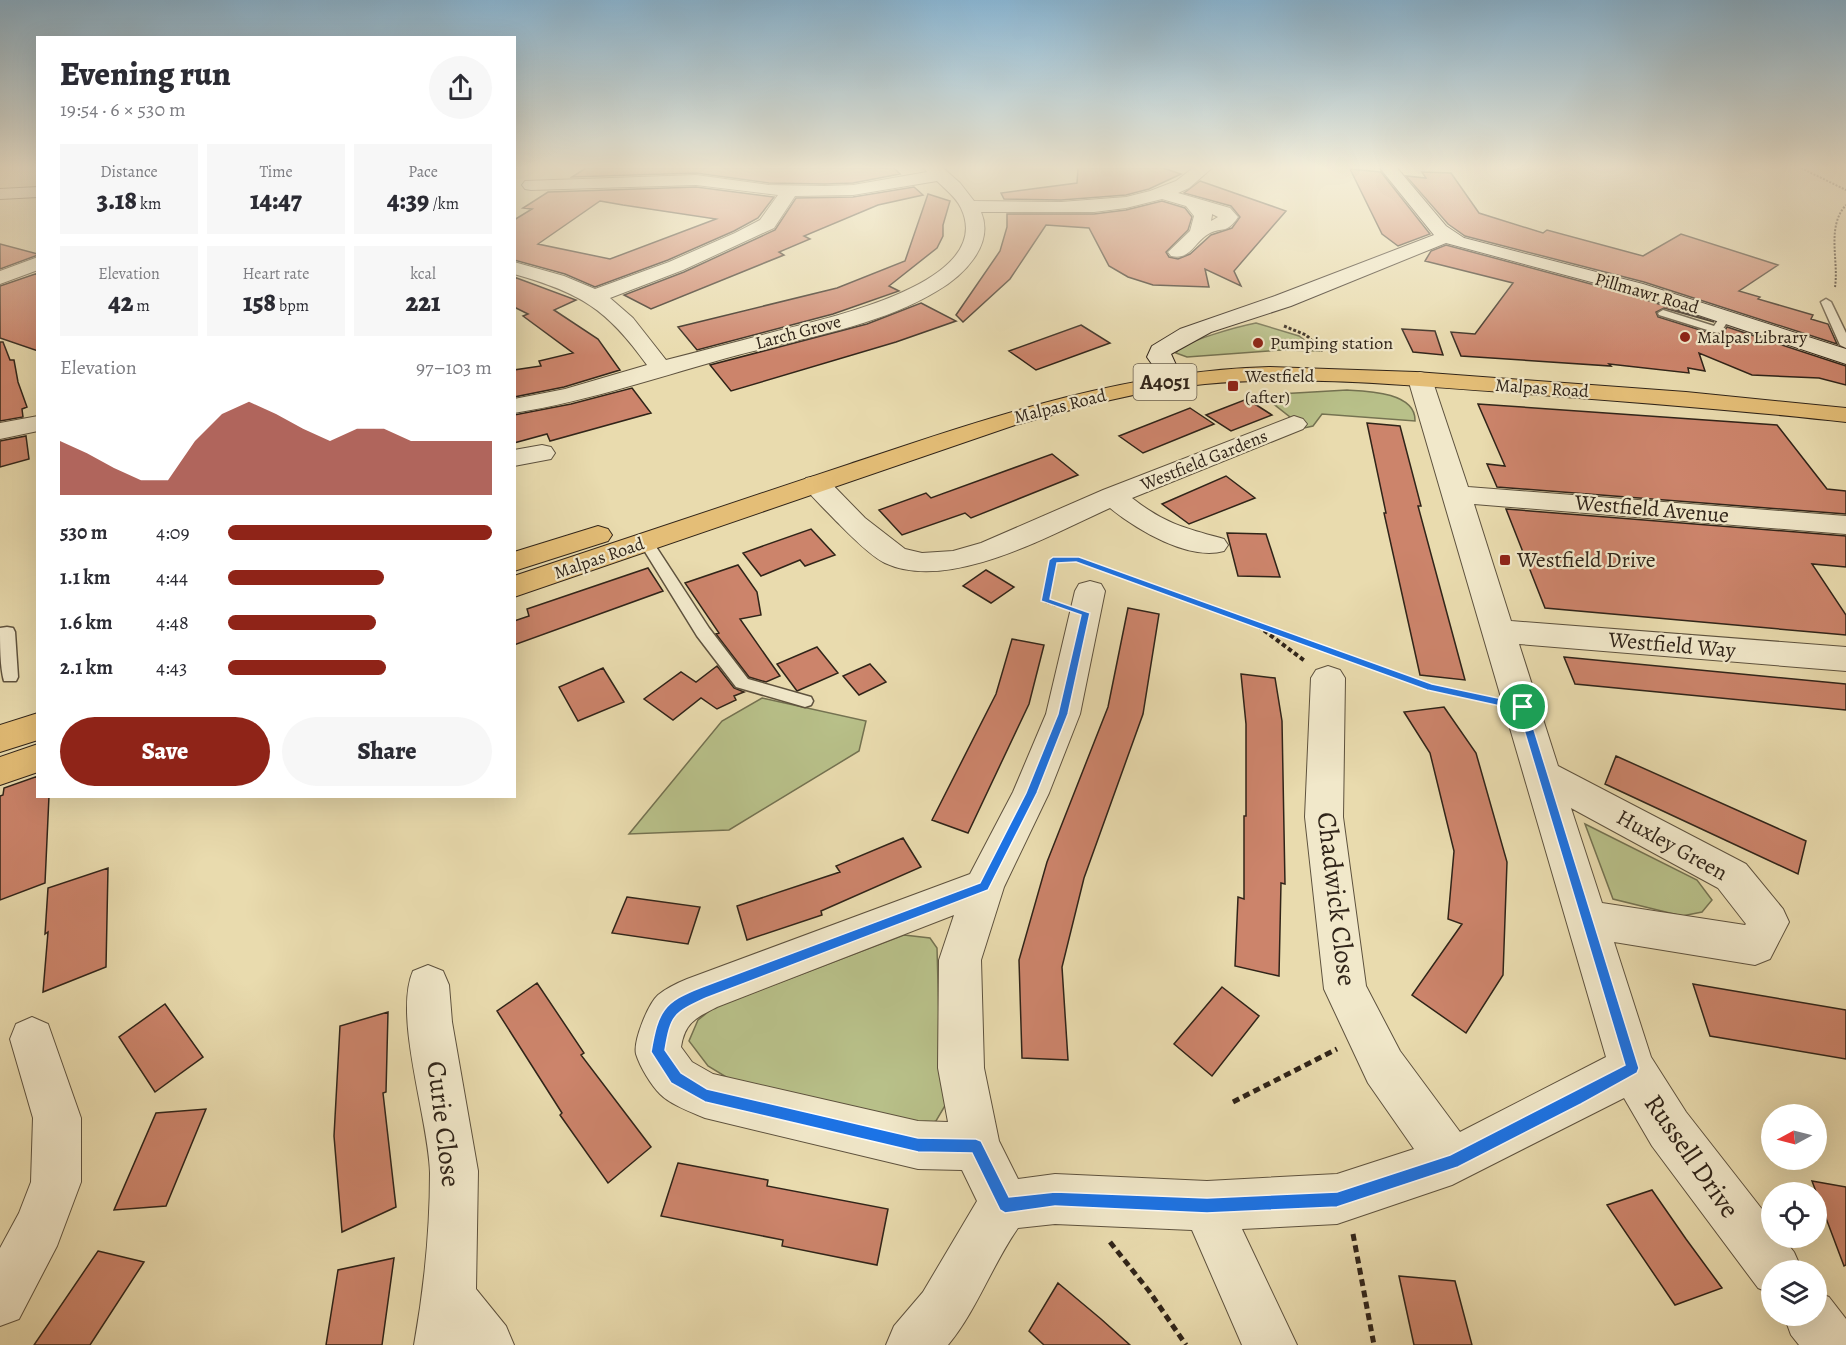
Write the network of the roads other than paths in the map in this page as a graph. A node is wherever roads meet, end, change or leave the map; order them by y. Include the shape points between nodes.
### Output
1 (754, 231) edge
2 (973, 231) edge
3 (1199, 231) edge
4 (1441, 231) edge
5 (1446, 237) junction
6 (1178, 252) dead end
7 (36, 264) edge
8 (517, 271) edge
9 (0, 278) edge
10 (593, 297) junction
11 (1826, 302) dead end
12 (1663, 313) dead end
13 (1726, 316) junction
14 (1846, 345) edge
15 (1846, 357) edge
16 (1164, 365) junction
17 (662, 369) junction
18 (1420, 379) junction
19 (1846, 402) edge
20 (516, 406) edge
21 (1846, 415) edge
22 (36, 423) edge
23 (1294, 424) dead end
24 (0, 431) edge
25 (542, 453) dead end
26 (516, 458) edge
27 (816, 484) junction
28 (1457, 494) junction
29 (1113, 496) junction
30 (1846, 525) edge
31 (646, 542) junction
32 (1214, 545) dead end
33 (516, 561) edge
34 (516, 586) edge
35 (1088, 602) road end
36 (1499, 631) junction
37 (0, 633) edge
38 (1846, 659) edge
39 (1333, 661) road end
40 (10, 677) dead end
41 (805, 701) dead end
42 (36, 727) edge
43 (0, 739) edge
44 (36, 759) edge
45 (0, 771) edge
46 (1544, 776) junction
47 (984, 886) junction
48 (1587, 919) junction
49 (428, 986) dead end
50 (32, 1039) dead end
51 (1632, 1068) junction
52 (976, 1146) junction
53 (1452, 1161) junction
54 (1005, 1205) junction
55 (1207, 1206) junction
56 (1768, 1260) edge
57 (0, 1300) edge
58 (445, 1322) edge
59 (1818, 1326) edge
60 (487, 1345) edge
61 (913, 1345) edge
62 (1270, 1345) edge
63 (1832, 1345) edge

1 - 10 street
2 - 17 street, Larch Grove via 964,257 950,272 903,300 862,315
3 - 6 street
4 - 5 street
5 - 13 street, Pillmawr Road
5 - 16 street via 1190,334 1160,351
7 - 9 street
8 - 10 street via 567,284
10 - 17 street via 619,315
11 - 14 lane
12 - 13 lane via 1717,330
13 - 15 street, Pillmawr Road
16 - 19 main road, Malpas Road / A4051 via 1305,358 1680,385
16 - 33 main road, Malpas Road / A4051 via 1096,378 1000,404
17 - 20 street, Larch Grove
18 - 21 main road, Malpas Road / A4051
18 - 27 main road, Malpas Road / A4051 via 1293,374 1171,381 1016,417
18 - 28 street
22 - 24 street
23 - 29 street, Westfield Gardens
25 - 26 street
27 - 29 street, Westfield Gardens via 855,524 895,556 922,562 953,560 991,550
27 - 31 main road, Malpas Road / A4051
28 - 30 street, Westfield Avenue
28 - 36 street
29 - 32 street, Westfield Gardens via 1170,535
31 - 34 main road, Malpas Road / A4051
31 - 41 lane via 703,632 742,683
35 - 47 street via 1063,714 1031,793
36 - 38 street, Westfield Way
36 - 46 street
37 - 40 lane via 7,632
39 - 53 street, Chadwick Close via 1324,817 1344,989 1384,1067
42 - 43 main road
44 - 45 main road
46 - 48 street
46 - 48 street, Huxley Green via 1732,876 1769,922 1755,946
47 - 52 street via 960,960 961,1068
47 - 52 street via 673,1007 662,1026 658,1052 676,1078 705,1095 918,1145
48 - 51 street
49 - 58 street, Curie Close via 430,1022 454,1171
50 - 57 street via 57,1118 56,1182 39,1228
51 - 53 street
51 - 56 street, Russell Drive via 1669,1129
52 - 54 street
53 - 55 street via 1337,1199
54 - 55 street via 1055,1199
54 - 61 street via 987,1229 942,1311
55 - 62 street
58 - 60 street, Curie Close
59 - 63 street

